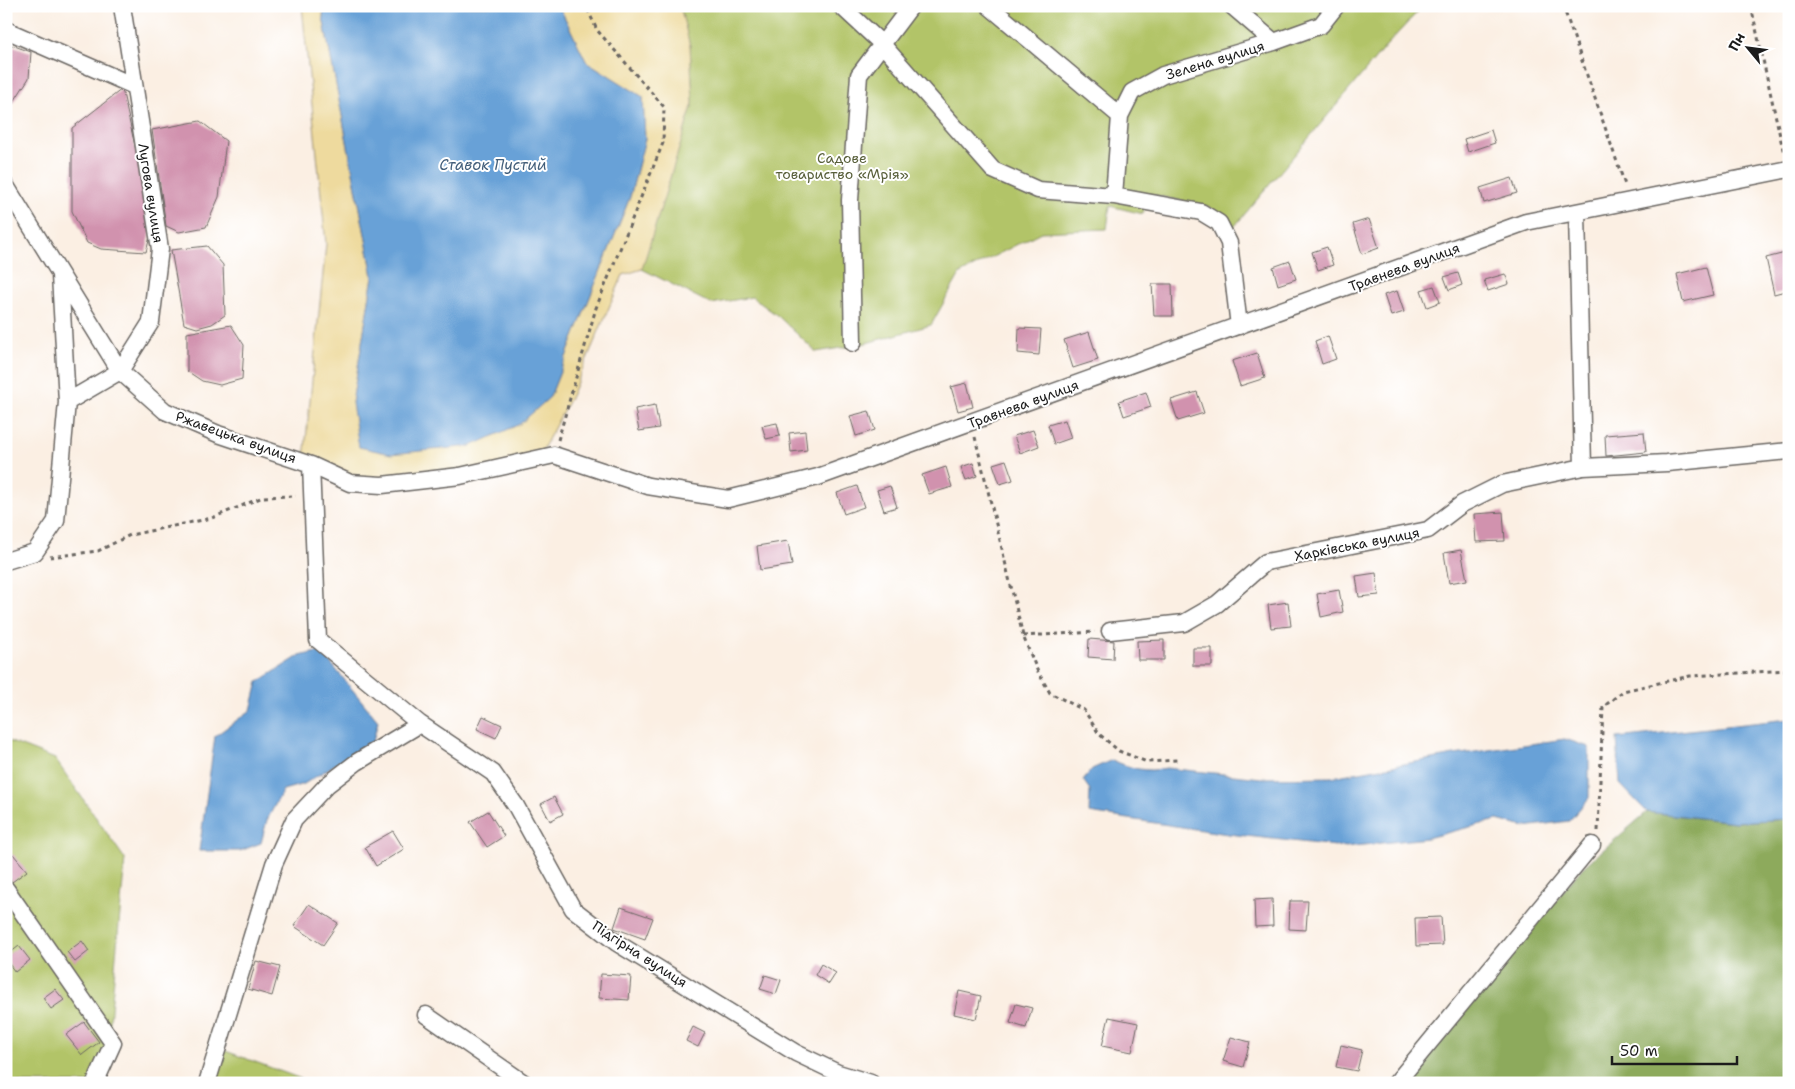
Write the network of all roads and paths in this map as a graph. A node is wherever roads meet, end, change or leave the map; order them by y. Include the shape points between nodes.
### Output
1 (122, 6) edge
2 (586, 6) edge
3 (841, 6) edge
4 (911, 6) edge
5 (989, 6) edge
6 (1232, 6) edge
7 (1336, 6) edge
8 (1563, 6) edge
9 (1750, 6) edge
10 (6, 30) edge
11 (1274, 42) junction
12 (881, 44) junction
13 (134, 86) junction
14 (1120, 116) junction
15 (1788, 169) edge
16 (6, 186) edge
17 (1114, 196) junction
18 (1630, 200) junction
19 (1577, 213) junction
20 (60, 273) junction
21 (1239, 326) junction
22 (853, 343) dead end
23 (120, 371) junction
24 (67, 402) junction
25 (972, 422) junction
26 (1789, 450) edge
27 (554, 455) junction
28 (311, 465) junction
29 (1583, 467) junction
30 (312, 496) junction
31 (35, 552) junction
32 (6, 561) edge
33 (1110, 631) joint
34 (1024, 636) junction
35 (1789, 670) edge
36 (420, 724) junction
37 (1178, 760) dead end
38 (1592, 846) joint
39 (6, 889) edge
40 (426, 1015) dead end
41 (95, 1083) edge
42 (207, 1083) edge
43 (524, 1083) edge
44 (871, 1083) edge
45 (1396, 1083) edge

1 - 13 street, Лугова вулиця
2 - 27 path via 597,30 664,107 663,143 596,308
3 - 12 street
4 - 12 street
5 - 14 street
6 - 11 street
7 - 11 street, Зелена вулиця via 1321,25
8 - 18 path
9 - 15 path
10 - 13 street
11 - 14 street, Зелена вулиця via 1163,75 1132,92
12 - 17 street via 992,170 1038,190
12 - 22 street via 859,75 850,200
13 - 23 street, Лугова вулиця via 160,249 151,322
14 - 17 street, Зелена вулиця
15 - 18 street, Травнева вулиця
16 - 20 street, Ржавецька вулиця
17 - 21 street via 1201,212 1219,223 1229,243
18 - 19 street, Травнева вулиця
19 - 21 street, Травнева вулиця via 1526,222
19 - 29 street
20 - 23 street, Ржавецька вулиця
20 - 24 street
21 - 25 street, Травнева вулиця
23 - 24 street
23 - 28 street, Ржавецька вулиця via 166,411 218,434
24 - 31 street via 56,521
25 - 27 street, Травнева вулиця via 818,477 728,499 648,486
25 - 34 path
26 - 29 street, Харківська вулиця via 1668,463
27 - 28 street, Ржавецька вулиця via 460,476 382,485 350,483
28 - 30 street, Підгірна вулиця
29 - 33 street, Харківська вулиця via 1502,484 1462,504 1428,530 1266,562 1217,604 1184,623
30 - 31 path via 257,499 212,518 130,536 98,551 42,558
30 - 36 street, Підгірна вулиця via 318,640
31 - 32 street
33 - 34 path
34 - 37 path via 1036,670 1050,693 1084,710 1099,734 1119,751 1147,762
35 - 38 path via 1690,676 1623,691 1603,707 1598,829
36 - 42 street via 327,785 294,820 274,864
36 - 44 street, Підгірна вулиця via 493,773 516,806 573,909 617,943 796,1053 838,1073
38 - 45 street
39 - 41 street via 112,1043
40 - 43 street

